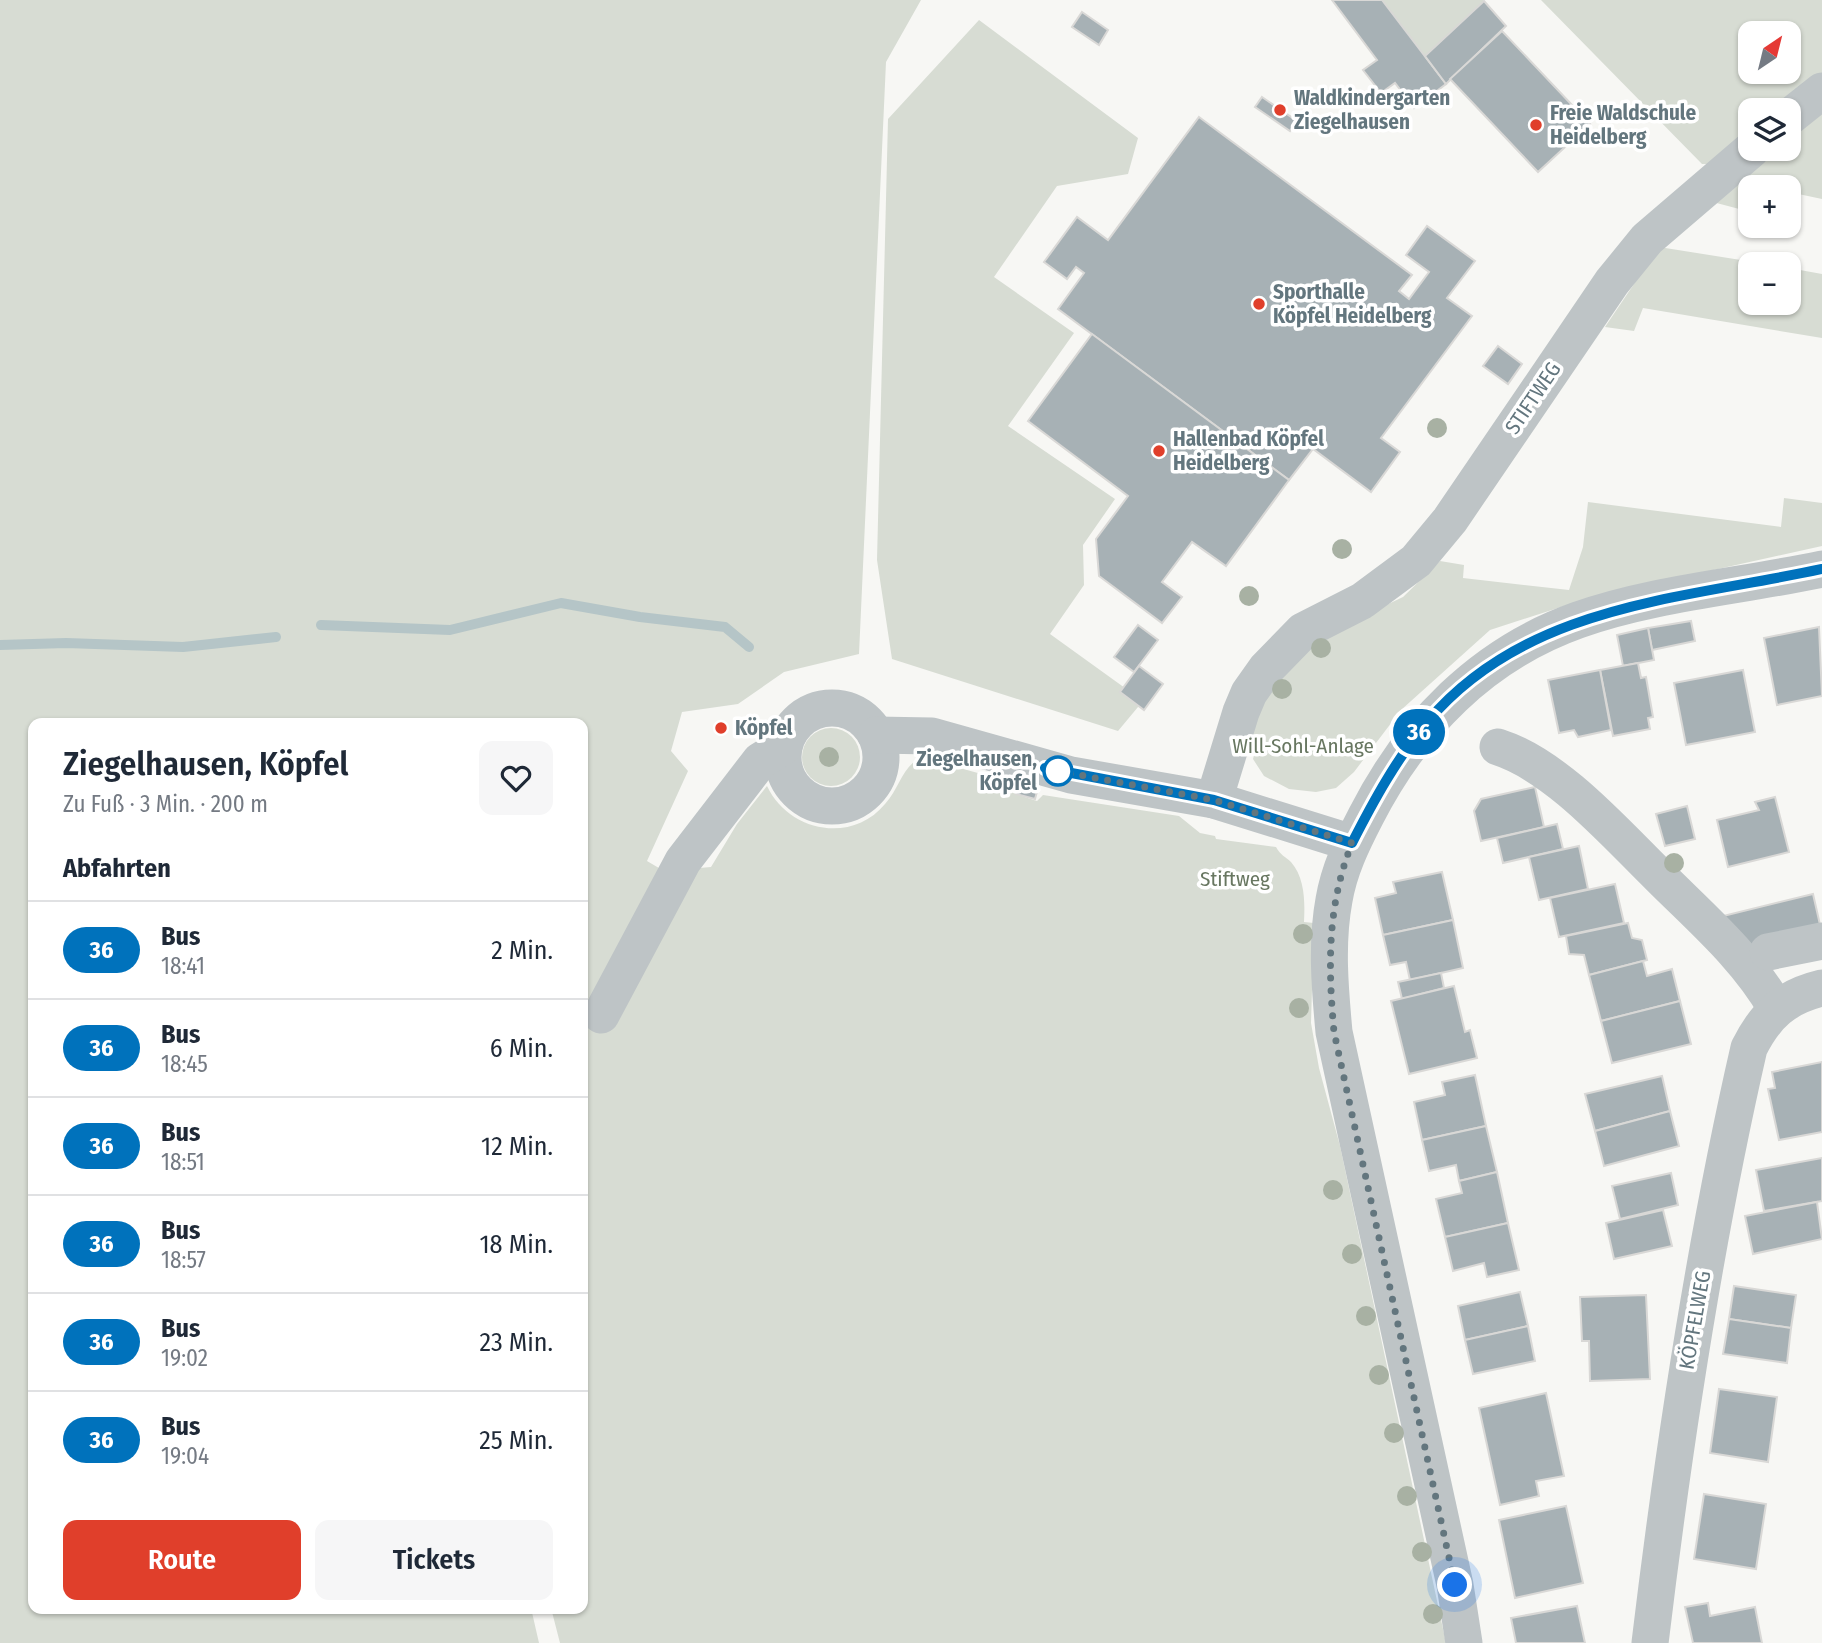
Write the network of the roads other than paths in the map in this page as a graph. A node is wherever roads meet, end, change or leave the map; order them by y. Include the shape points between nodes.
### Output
1 (1822, 91) edge
2 (1801, 108) edge
3 (1738, 160) edge
4 (1822, 569) edge
5 (876, 735) junction
6 (784, 746) junction
7 (1498, 747) dead end
8 (1214, 800) junction
9 (1352, 843) junction
10 (1822, 942) edge
11 (1768, 952) dead end
12 (1822, 989) edge
13 (1776, 1008) junction
14 (601, 1015) dead end
15 (1464, 1643) edge
16 (1650, 1643) edge

1 - 2 street
3 - 8 street, STIFTWEG via 1676,211 1612,282 1450,520 1416,561 1362,601 1303,631 1266,668 1241,712
4 - 9 street via 1605,612 1519,646 1451,696 1428,721 1385,781
5 - 6 street via 852,711 823,708 797,721
5 - 6 street via 881,758 877,776 858,798 840,805 812,802 796,791 786,775
5 - 8 street via 932,736 1070,775
6 - 14 street via 760,761 684,861
7 - 13 street via 1547,774 1613,831 1731,945
8 - 9 street
9 - 15 street via 1331,919 1334,1032
10 - 11 street
12 - 13 street, KÖPFELWEG
13 - 16 street, KÖPFELWEG via 1749,1048 1721,1173 1673,1448

